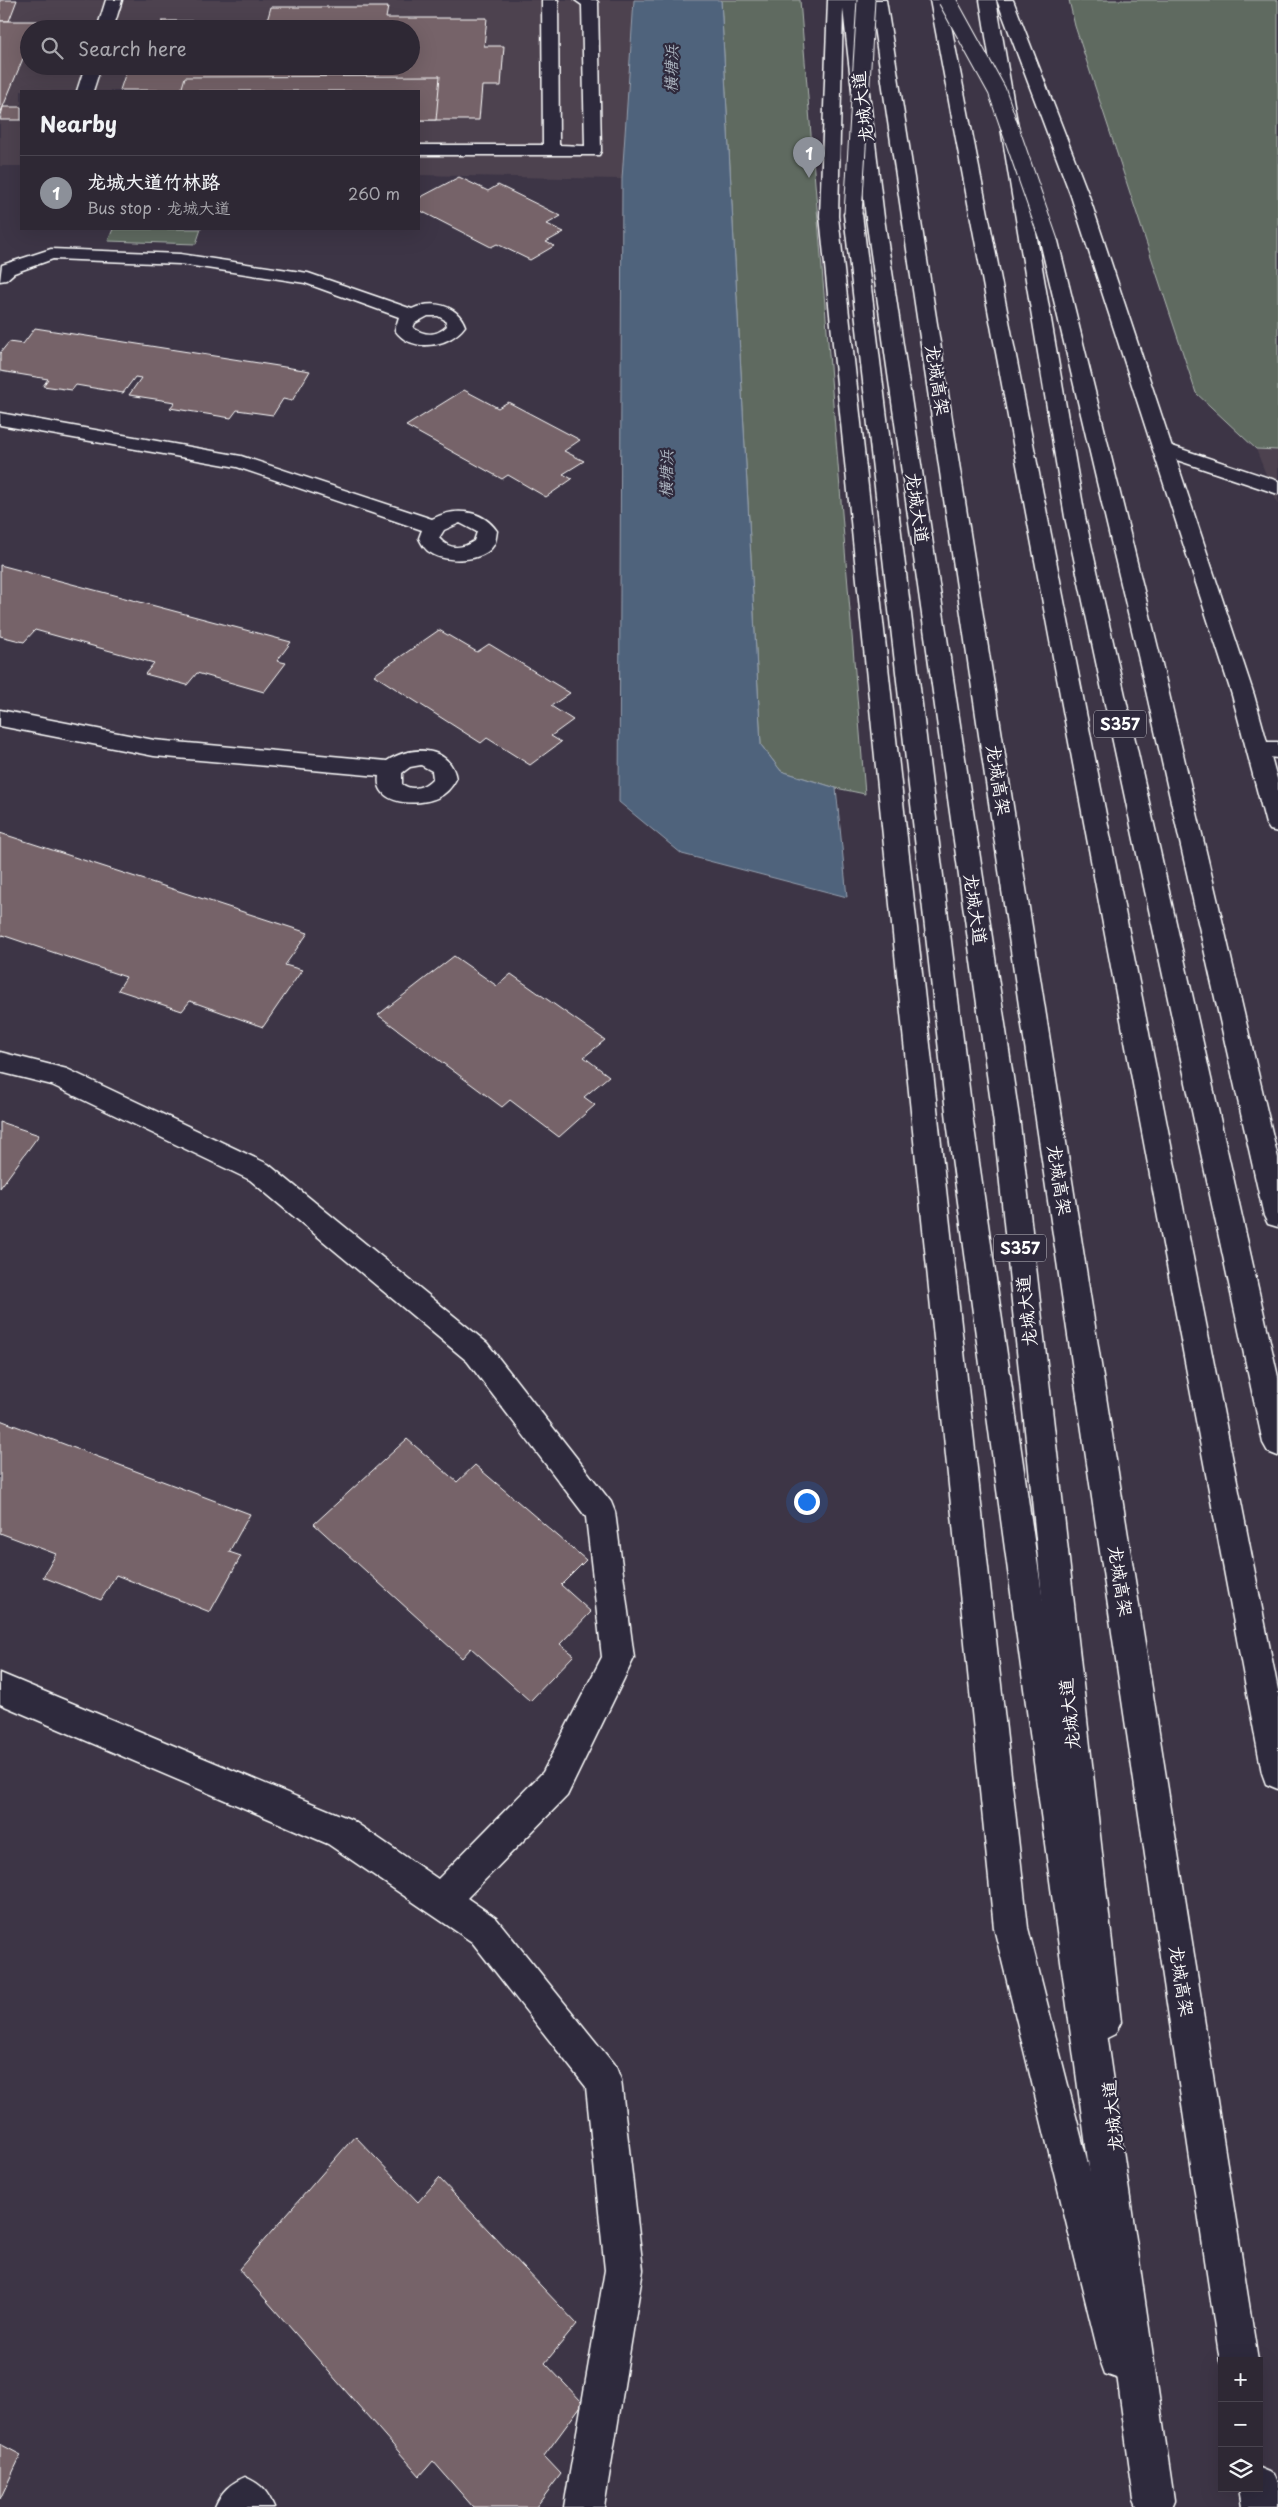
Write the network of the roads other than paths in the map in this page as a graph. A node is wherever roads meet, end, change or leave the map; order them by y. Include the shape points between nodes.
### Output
1 (114, 0) edge
2 (550, 0) edge
3 (583, 0) edge
4 (836, 0) edge
5 (850, 0) edge
6 (866, 0) edge
7 (878, 0) edge
8 (938, 0) edge
9 (947, 0) edge
10 (988, 0) edge
11 (1005, 0) edge
12 (108, 20) edge
13 (90, 75) edge
14 (85, 90) edge
15 (420, 150) edge
16 (551, 150) junction
17 (0, 276) edge
18 (411, 315) dead end
19 (0, 419) edge
20 (1163, 449) junction
21 (1278, 488) edge
22 (434, 527) dead end
23 (0, 718) edge
24 (1268, 750) edge
25 (391, 769) dead end
26 (1278, 824) edge
27 (0, 1062) edge
28 (1278, 1216) edge
29 (1278, 1442) edge
30 (0, 1688) edge
31 (1278, 1773) edge
32 (441, 1900) junction
33 (1238, 2357) edge
34 (1260, 2492) edge
35 (1155, 2504) edge
36 (235, 2507) edge
37 (254, 2507) edge
38 (584, 2507) edge
39 (1262, 2507) edge

1 - 12 main road
2 - 16 main road
3 - 16 main road via 590,2 593,151
4 - 35 main road via 829,216 1011,1928
5 - 35 main road, 龙城大道 / S357 via 875,218 1007,1124
6 - 35 main road, bridge via 853,214 960,1121
7 - 33 main road, 龙城高架
8 - 31 main road
9 - 28 main road, bridge via 997,91 1049,241
10 - 29 main road, S357 via 1074,517
11 - 20 main road via 1080,196
13 - 14 main road
15 - 16 main road
17 - 18 main road via 8,269 51,254 180,259 308,278
19 - 22 main road via 242,462
20 - 21 main road
20 - 24 main road via 1243,695
23 - 25 main road via 154,748
24 - 26 main road
27 - 32 main road via 58,1076 259,1172 477,1352 600,1512 618,1658 555,1784
30 - 32 main road via 340,1832
32 - 38 main road via 484,1930 603,2080 624,2270
34 - 39 main road
36 - 37 main road via 245,2497

